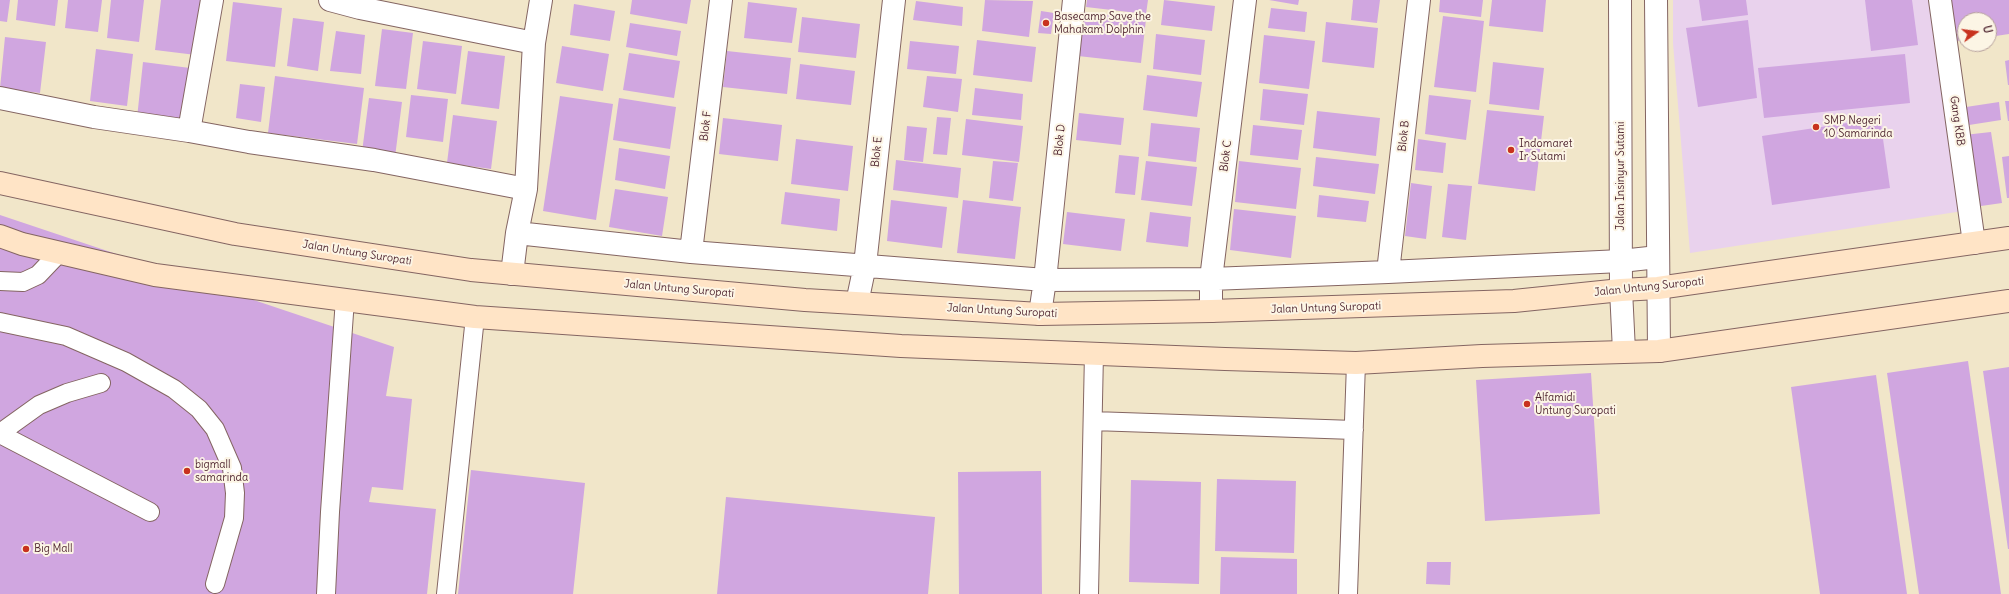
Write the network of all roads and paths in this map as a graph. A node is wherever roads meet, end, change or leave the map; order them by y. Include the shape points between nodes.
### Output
1 (212, 0) edge
2 (330, 0) edge
3 (541, 0) edge
4 (721, 0) edge
5 (894, 0) edge
6 (1074, 0) edge
7 (1245, 0) edge
8 (1419, 0) edge
9 (1620, 0) edge
10 (1656, 0) edge
11 (1940, 0) edge
12 (534, 43) junction
13 (0, 98) edge
14 (189, 131) junction
15 (0, 183) edge
16 (526, 189) junction
17 (517, 233) junction
18 (0, 236) edge
19 (2009, 238) edge
20 (1974, 243) junction
21 (691, 252) junction
22 (59, 253) junction
23 (1658, 257) junction
24 (1621, 261) junction
25 (865, 265) junction
26 (1388, 272) junction
27 (512, 274) junction
28 (1211, 278) junction
29 (1045, 280) junction
30 (0, 281) edge
31 (1658, 288) junction
32 (1621, 290) junction
33 (345, 299) junction
34 (2009, 301) edge
35 (857, 303) junction
36 (1212, 311) junction
37 (1040, 314) junction
38 (475, 317) junction
39 (0, 322) edge
40 (1624, 351) junction
41 (1659, 351) junction
42 (1094, 353) junction
43 (1356, 363) junction
44 (101, 382) dead end
45 (1092, 421) junction
46 (1354, 430) junction
47 (0, 434) edge
48 (150, 512) dead end
49 (215, 584) dead end
50 (326, 594) edge
51 (446, 594) edge
52 (1089, 594) edge
53 (1348, 594) edge

1 - 14 street
2 - 12 street
3 - 12 street
4 - 21 street, Blok F
5 - 25 street, Blok E
6 - 29 street, Blok D
7 - 28 street, Blok C
8 - 26 street, Blok B
9 - 24 street, Jalan Insinyur Sutami
10 - 23 street
11 - 20 street, Gang KBB
12 - 16 street
13 - 14 street via 94,117
14 - 16 street via 374,160
15 - 27 main road, Jalan Untung Suropati via 234,234
16 - 17 street
17 - 21 street
17 - 27 street
18 - 22 main road
19 - 20 main road, Jalan Untung Suropati
20 - 31 main road, Jalan Untung Suropati
21 - 25 street
22 - 30 lane via 38,275 23,282
22 - 33 main road via 155,275
23 - 24 street
23 - 31 street
24 - 26 street
24 - 32 street, Jalan Insinyur Sutami
25 - 29 street
25 - 35 street, Blok E
26 - 28 street
27 - 35 main road, Jalan Untung Suropati
28 - 29 street
28 - 36 street, Blok C
29 - 37 street, Blok D
31 - 32 main road, Jalan Untung Suropati
31 - 41 street
32 - 36 main road, Jalan Untung Suropati via 1514,301
32 - 40 street, Jalan Insinyur Sutami
33 - 38 main road
33 - 50 lane
34 - 41 main road
35 - 37 main road, Jalan Untung Suropati
36 - 37 main road, Jalan Untung Suropati
38 - 42 main road via 901,346
38 - 51 lane
39 - 49 lane via 66,336 126,362 174,389 203,414 215,429 232,468 235,493 234,518
40 - 41 main road
40 - 43 main road
42 - 43 main road
42 - 45 lane
43 - 46 lane
44 - 47 lane via 39,405
45 - 46 lane
45 - 52 lane
46 - 53 lane
47 - 48 lane

